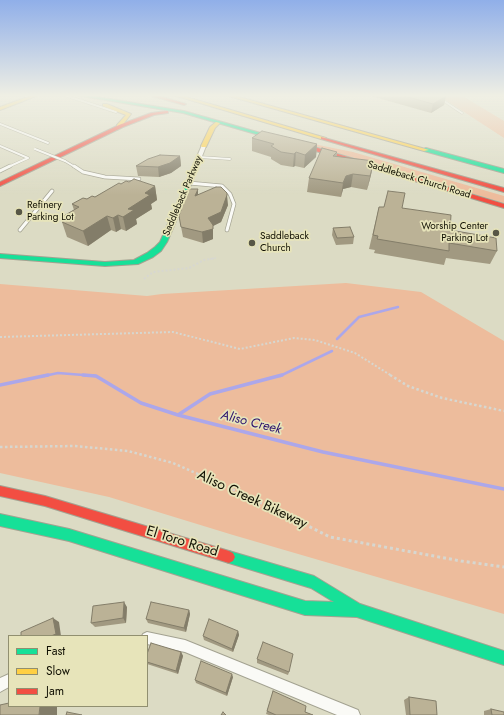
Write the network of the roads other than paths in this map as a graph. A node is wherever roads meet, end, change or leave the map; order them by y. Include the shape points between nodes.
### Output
1 (11, 128) edge
2 (117, 128) edge
3 (212, 128) edge
4 (238, 128) edge
5 (270, 128) edge
6 (289, 128) edge
7 (350, 128) edge
8 (363, 128) edge
9 (48, 143) dead end
10 (0, 146) edge
11 (204, 146) joint
12 (35, 149) dead end
13 (199, 157) junction
14 (230, 159) dead end
15 (398, 160) junction
16 (484, 165) junction
17 (0, 171) edge
18 (504, 171) edge
19 (139, 179) edge
20 (0, 184) edge
21 (188, 185) junction
22 (504, 190) edge
23 (52, 191) dead end
24 (504, 206) edge
25 (20, 230) dead end
26 (227, 230) dead end
27 (0, 256) edge
28 (0, 491) edge
29 (0, 520) edge
30 (357, 610) junction
31 (148, 638) edge
32 (504, 658) edge
33 (353, 715) edge

1 - 9 lane
2 - 20 main road
3 - 11 main road, Saddleback Parkway
4 - 24 main road, Saddleback Church Road
5 - 15 main road
6 - 15 main road
7 - 16 main road
8 - 16 main road
10 - 17 lane via 28,158
11 - 13 street, Saddleback Parkway
12 - 19 lane, bridge via 66,161 83,172 105,177
13 - 14 lane
13 - 21 street, Saddleback Parkway
15 - 22 main road
16 - 18 main road
21 - 26 lane via 222,186 230,194 234,204
21 - 27 main road, Saddleback Parkway via 163,242 150,255 135,262 105,264
23 - 25 lane
28 - 30 main road, El Toro Road via 45,501 314,582
29 - 30 main road, El Toro Road via 68,535 305,608
30 - 32 main road, El Toro Road
31 - 33 street via 185,646

